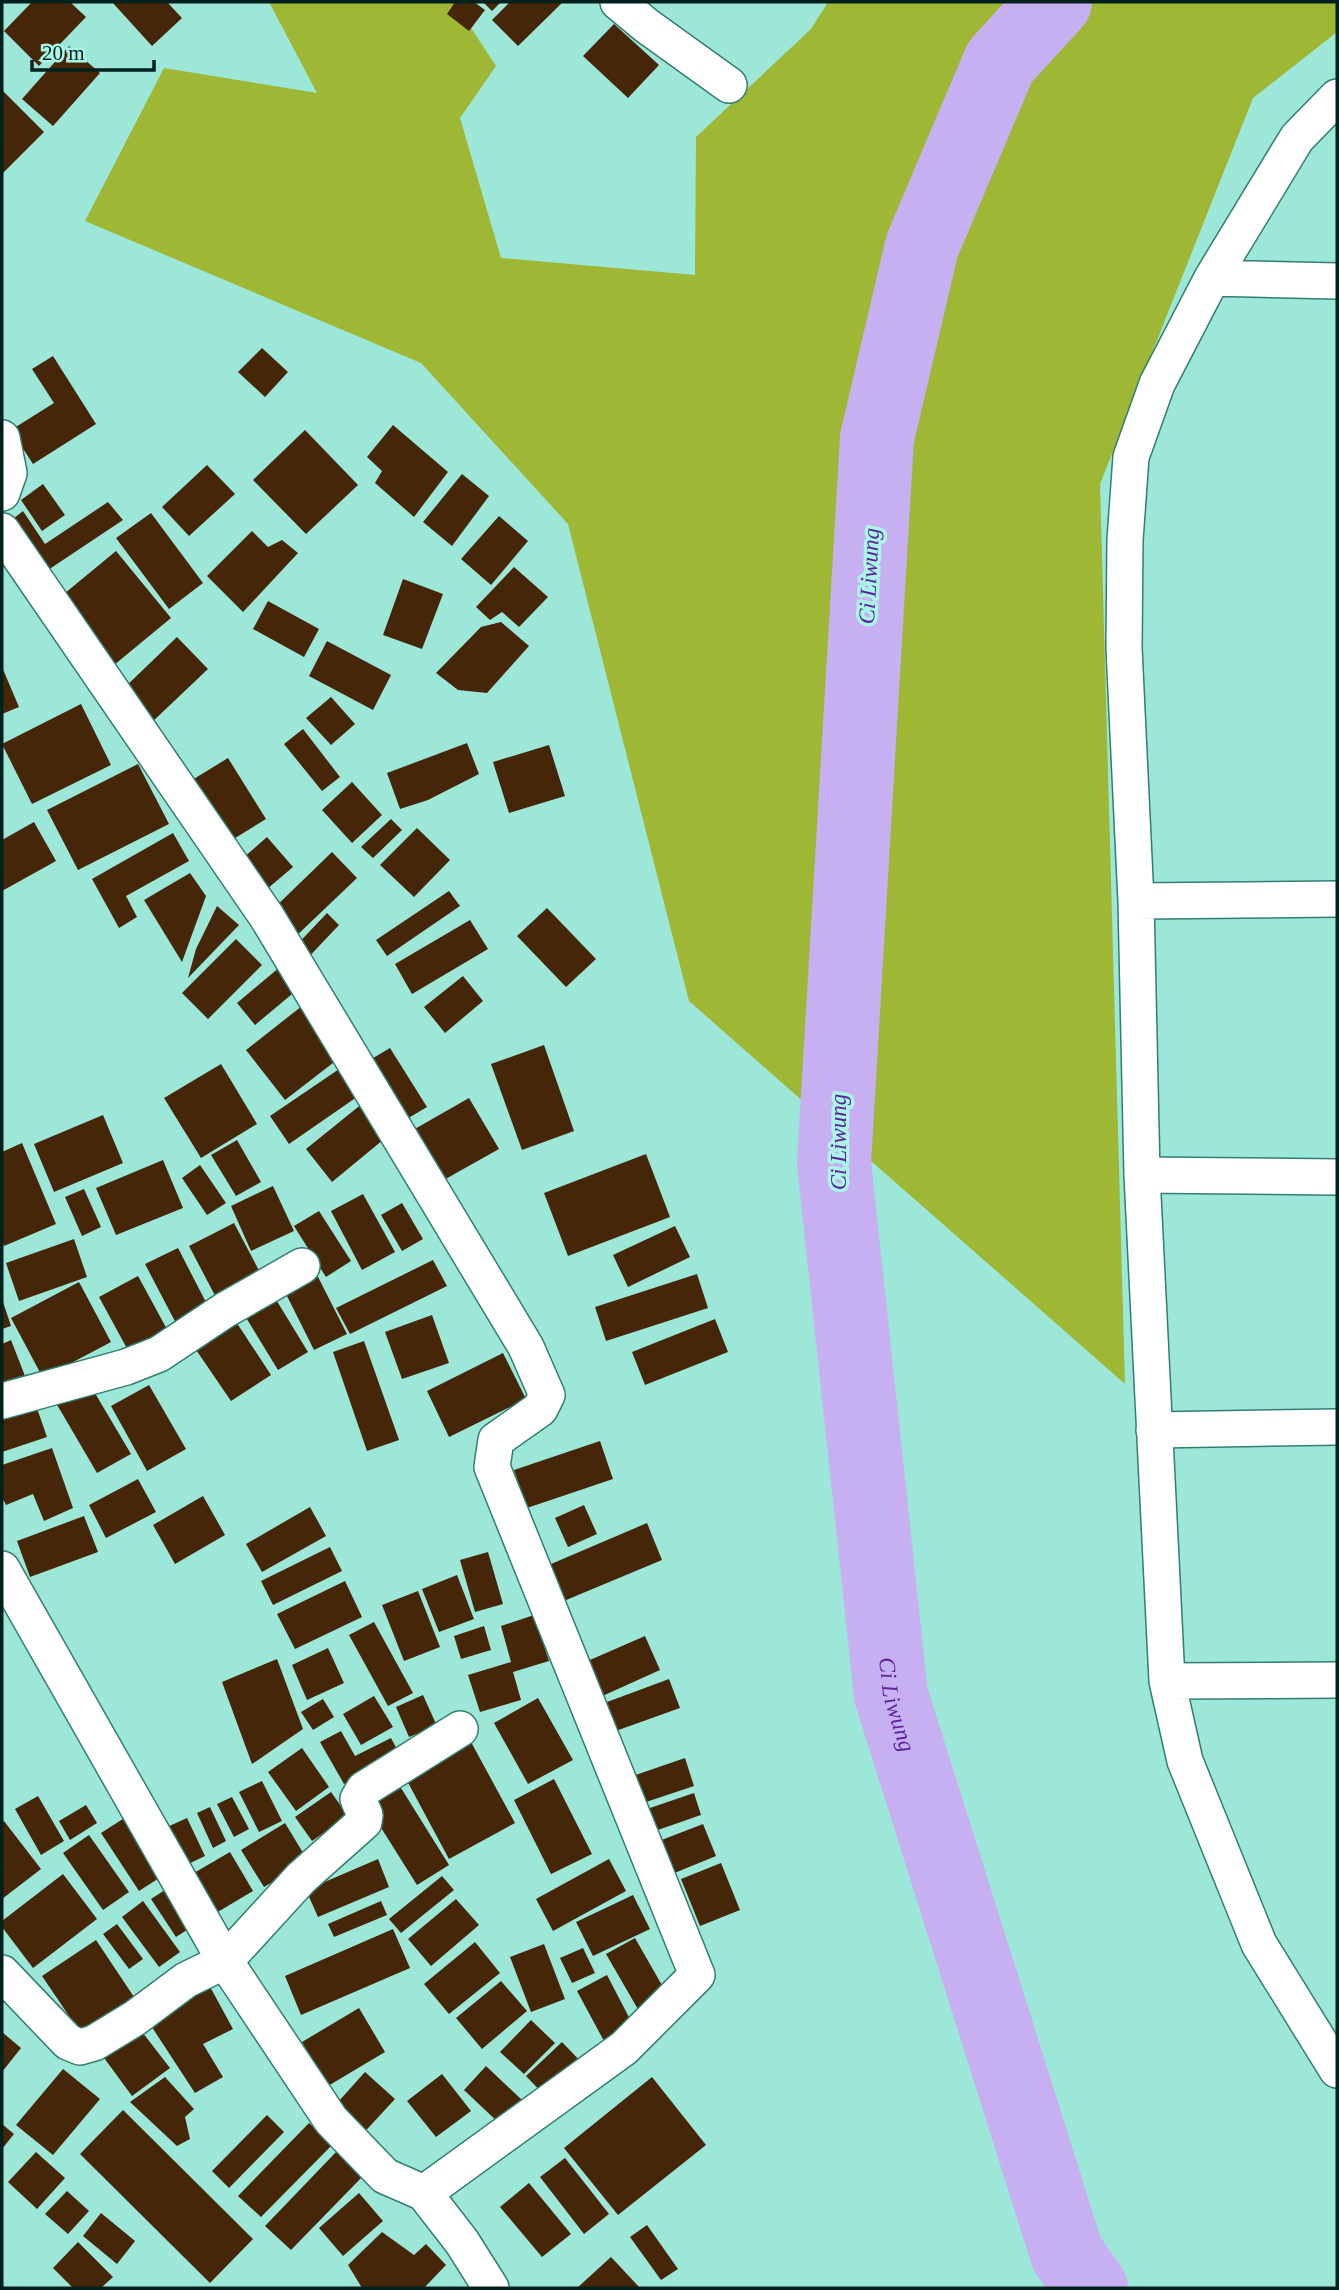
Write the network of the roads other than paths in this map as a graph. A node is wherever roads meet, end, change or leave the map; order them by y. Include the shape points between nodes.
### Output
1 (618, 2) edge
2 (729, 85) dead end
3 (1337, 97) edge
4 (1212, 278) junction
5 (1337, 281) edge
6 (2, 438) edge
7 (2, 493) edge
8 (2, 531) edge
9 (1337, 899) edge
10 (1136, 901) junction
11 (1142, 1175) junction
12 (1337, 1177) edge
13 (302, 1266) dead end
14 (2, 1401) edge
15 (1337, 1427) edge
16 (1154, 1430) junction
17 (2, 1569) edge
18 (1337, 1680) edge
19 (1167, 1681) junction
20 (460, 1729) dead end
21 (225, 1961) junction
22 (2, 1973) edge
23 (1337, 2070) edge
24 (424, 2193) junction
25 (491, 2288) edge

1 - 2 street
3 - 4 street via 1297,138
4 - 5 street
4 - 10 street via 1157,384 1131,457 1124,648
6 - 7 street via 9,473
8 - 24 street via 267,917 526,1347 547,1395 540,1409 496,1440 492,1467 697,1975 624,2048
9 - 10 street
10 - 11 street
11 - 12 street
11 - 16 street
13 - 14 street via 159,1354
15 - 16 street
16 - 19 street
17 - 21 street
18 - 19 street
19 - 23 street via 1185,1761 1259,1944
20 - 21 street via 364,1789 358,1799 364,1822 301,1878
21 - 22 street via 186,1980 94,2043 80,2047 68,2042
21 - 24 street via 331,2120 385,2176
24 - 25 street

